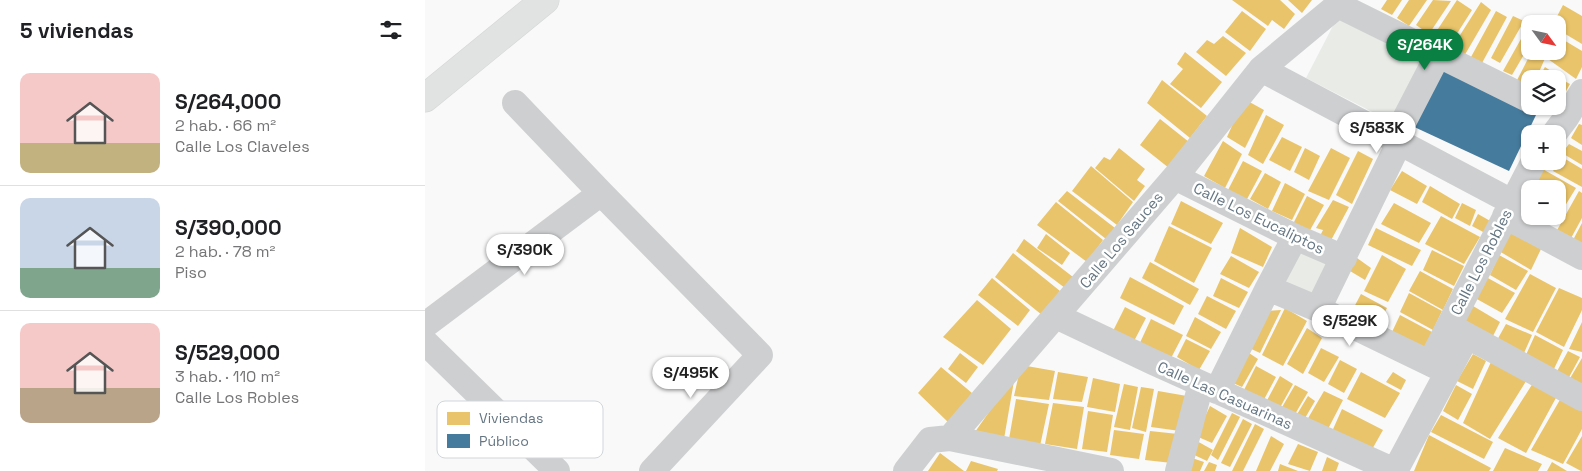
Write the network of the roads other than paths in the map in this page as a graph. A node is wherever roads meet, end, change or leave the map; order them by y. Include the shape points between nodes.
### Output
1 (545, 0) edge
2 (1354, 6) edge
3 (1438, 55) junction
4 (1261, 69) junction
5 (1582, 92) edge
6 (1521, 96) edge
7 (425, 98) edge
8 (515, 103) dead end
9 (1551, 115) edge
10 (1559, 125) edge
11 (1561, 125) edge
12 (1396, 141) junction
13 (1529, 170) edge
14 (1175, 177) junction
15 (601, 193) junction
16 (1509, 209) junction
17 (1295, 237) junction
18 (1582, 257) edge
19 (1343, 258) junction
20 (1268, 288) junction
21 (1318, 309) junction
22 (1056, 316) junction
23 (425, 325) edge
24 (1458, 331) junction
25 (425, 342) edge
26 (1439, 368) junction
27 (1209, 388) junction
28 (1582, 398) edge
29 (485, 401) edge
30 (950, 438) junction
31 (544, 458) edge
32 (557, 471) edge
33 (652, 471) edge
34 (906, 471) edge
35 (1111, 471) edge
36 (1178, 471) edge
37 (1395, 471) edge

1 - 7 main road
2 - 3 street
2 - 4 street, Calle Los Sauces
3 - 6 street
3 - 12 street
4 - 12 street
4 - 14 street, Calle Los Sauces
5 - 11 street
8 - 15 street
9 - 10 street
12 - 16 street
12 - 19 street
13 - 16 street, Calle Los Robles
14 - 17 street, Calle Los Eucaliptos
14 - 22 street, Calle Los Sauces
15 - 23 street
15 - 33 street via 760,355
16 - 18 street
16 - 24 street, Calle Los Robles
17 - 19 street, Calle Los Eucaliptos
17 - 20 street
19 - 21 street
20 - 21 street
20 - 27 street
21 - 26 street
22 - 27 street, Calle Las Casuarinas
22 - 30 street, Calle Los Sauces
24 - 26 street, Calle Los Robles
24 - 28 street
25 - 29 street
26 - 37 street, Calle Los Robles
27 - 36 street
27 - 37 street, Calle Las Casuarinas
30 - 34 street via 930,440
30 - 35 street
31 - 32 street

